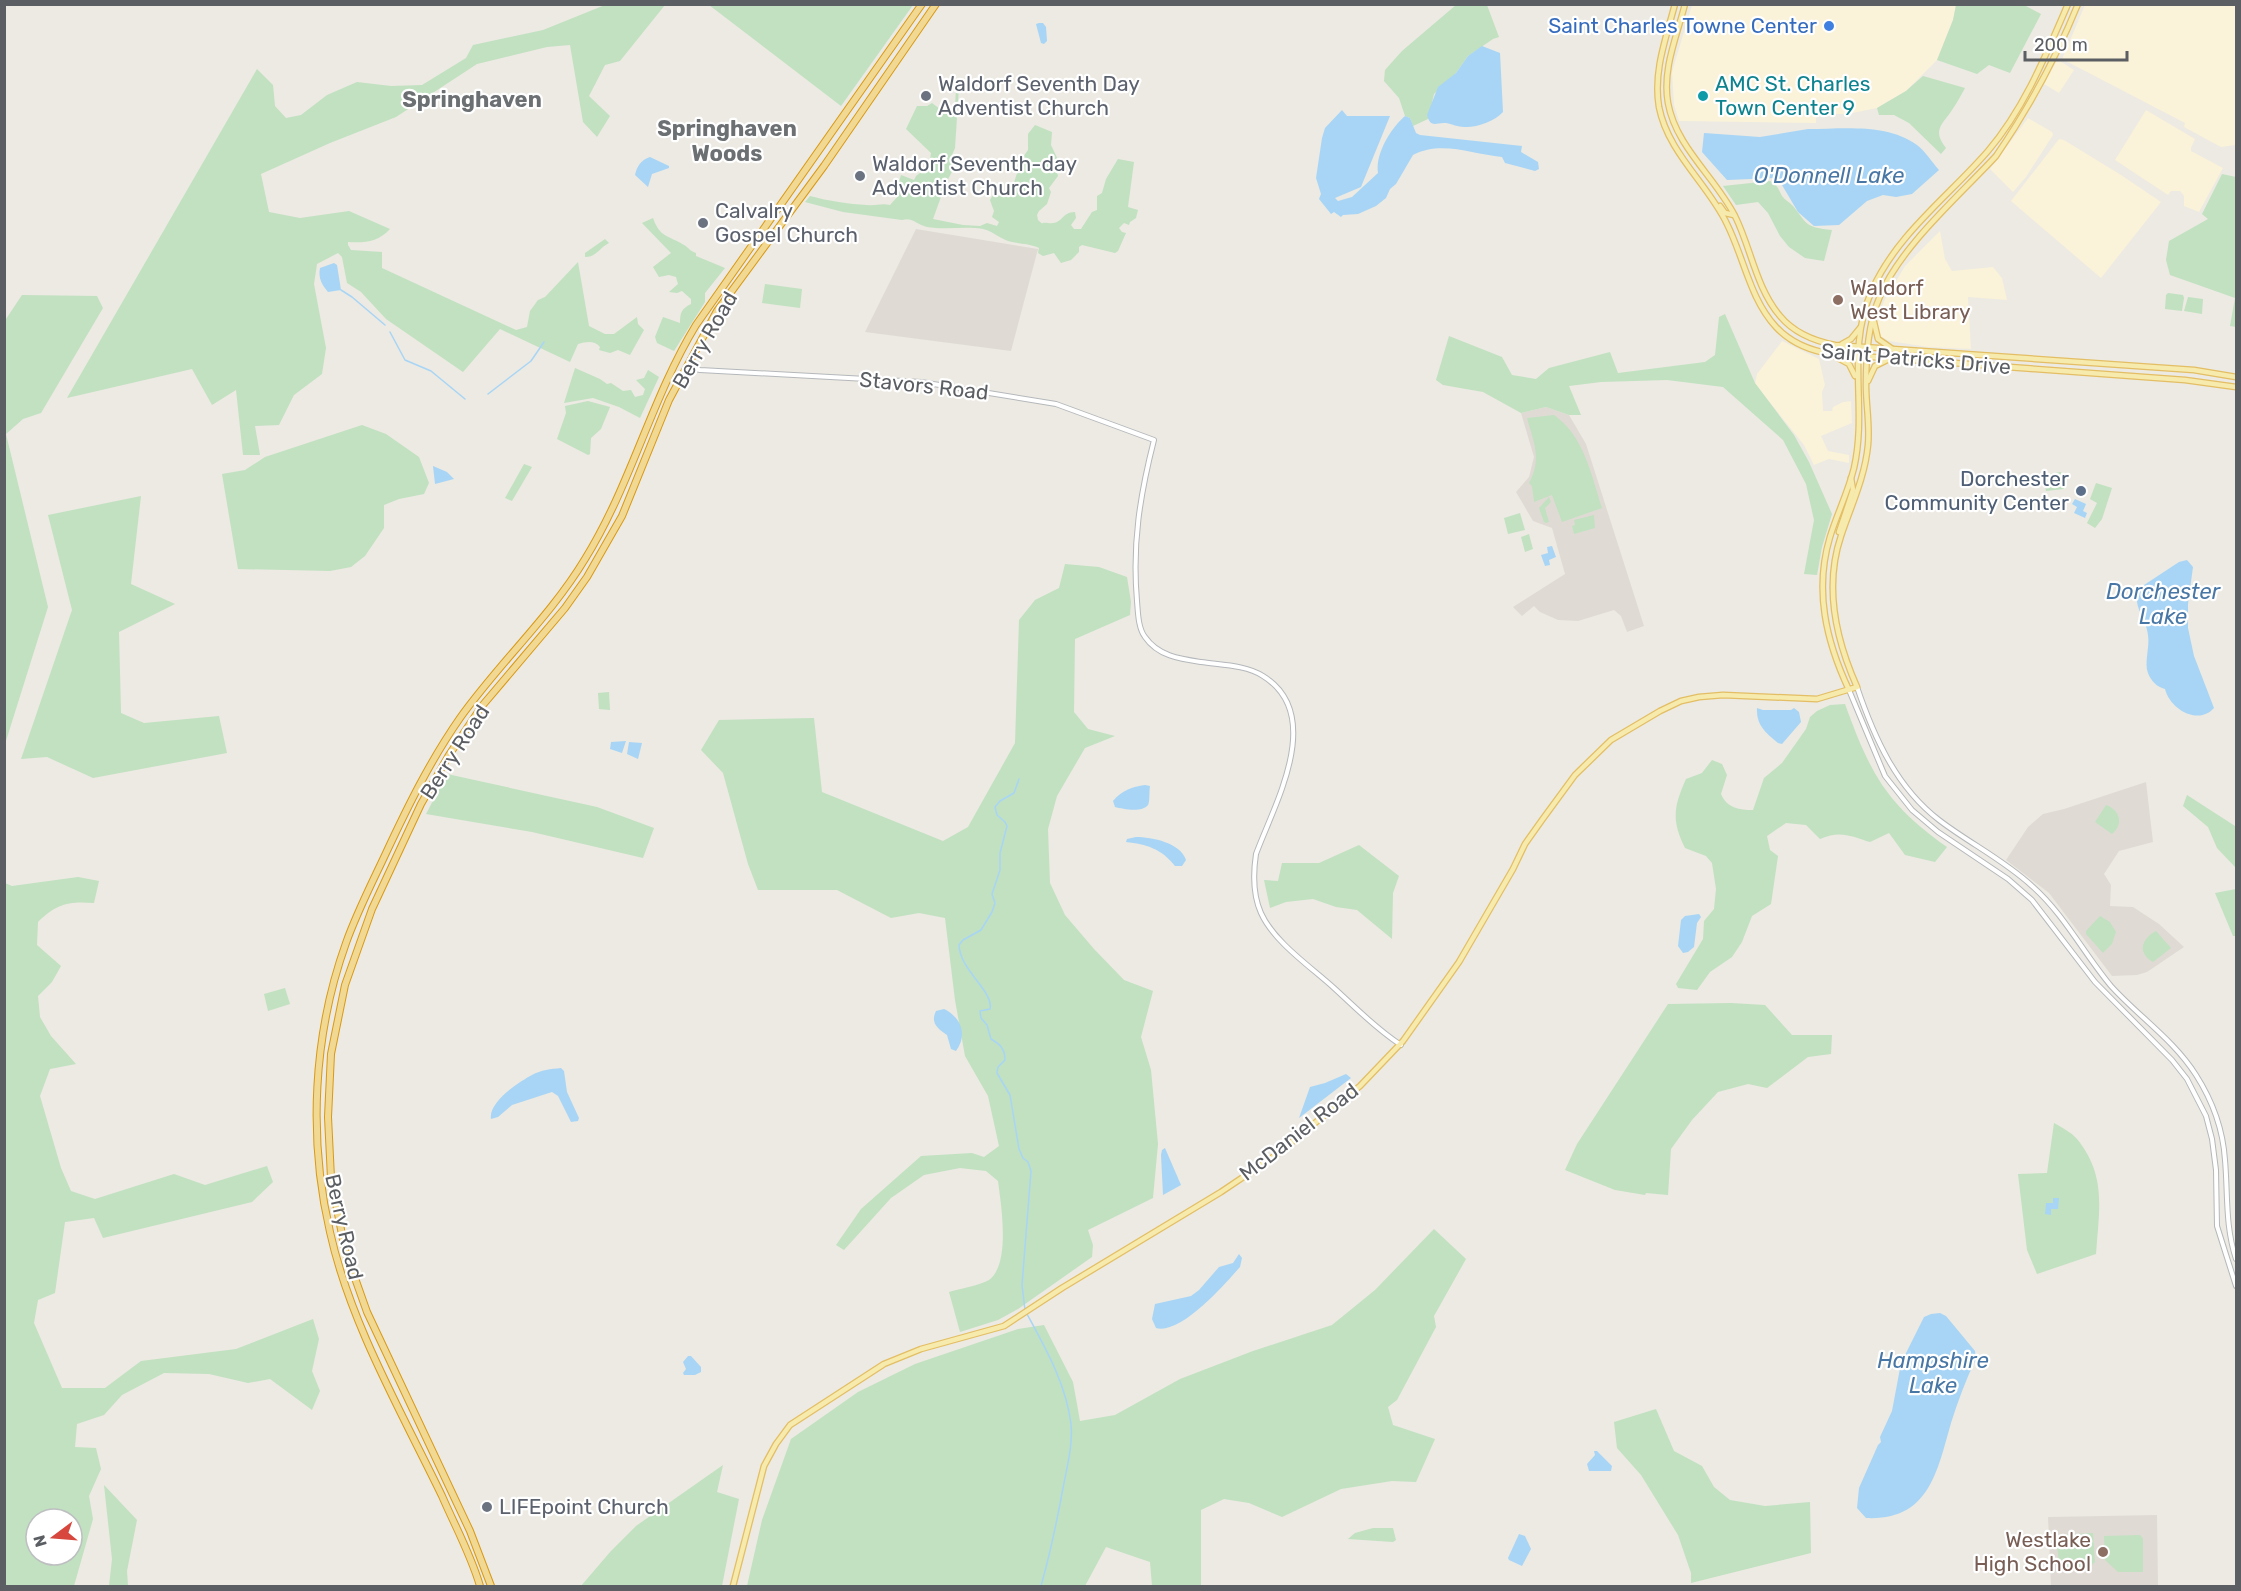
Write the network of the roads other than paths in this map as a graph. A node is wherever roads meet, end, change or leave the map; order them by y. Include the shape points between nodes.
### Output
1 (922, 4) edge
2 (936, 4) edge
3 (1675, 4) edge
4 (1685, 4) edge
5 (2068, 4) edge
6 (2078, 4) edge
7 (1707, 191) junction
8 (1734, 215) junction
9 (1873, 317) junction
10 (1861, 326) junction
11 (1835, 345) junction
12 (1858, 347) junction
13 (1868, 348) junction
14 (1893, 349) junction
15 (1832, 354) junction
16 (1857, 357) junction
17 (1867, 358) junction
18 (1890, 359) junction
19 (687, 367) junction
20 (2236, 376) edge
21 (1857, 382) junction
22 (1866, 387) junction
23 (2236, 387) edge
24 (1869, 421) junction
25 (1856, 458) junction
26 (1851, 478) junction
27 (1836, 552) junction
28 (1857, 687) junction
29 (1849, 690) junction
30 (1401, 1045) junction
31 (2236, 1259) edge
32 (2236, 1286) edge
33 (480, 1587) edge
34 (491, 1587) edge
35 (733, 1587) edge

1 - 33 highway, Berry Road via 686,342 598,537 545,616 474,700 435,757 369,888 340,960 323,1036 316,1107 319,1167 329,1229 355,1312
2 - 19 highway, Berry Road via 717,311
3 - 7 main road, Saint Patricks Drive via 1658,73 1659,107 1671,140
4 - 8 main road, Saint Patricks Drive via 1668,74 1670,112 1681,137
5 - 10 main road via 2038,71 2010,118 1989,150 1896,250 1872,291
6 - 9 main road via 2052,64 2005,143 1900,260
7 - 8 main road via 1711,191 1725,213
7 - 15 main road, Saint Patricks Drive via 1727,223 1754,291 1770,319 1793,341
8 - 11 main road, Saint Patricks Drive via 1775,310 1802,334
9 - 13 main road
9 - 14 main road via 1878,339
10 - 11 main road via 1851,339
10 - 12 main road
11 - 12 main road, Saint Patricks Drive
12 - 13 main road, Saint Patricks Drive
12 - 16 main road
13 - 14 main road, Saint Patricks Drive
13 - 17 main road
14 - 20 main road, Saint Patricks Drive
15 - 16 main road, Saint Patricks Drive
15 - 21 main road via 1849,364
16 - 17 main road, Saint Patricks Drive
16 - 21 main road
17 - 18 main road, Saint Patricks Drive
17 - 22 main road
18 - 22 main road via 1875,366
18 - 23 main road, Saint Patricks Drive
19 - 30 street, Stavors Road via 921,382 1056,404 1154,440 1139,505 1135,560 1138,617 1144,636 1159,651 1175,658 1247,669 1262,675 1283,696 1292,721 1293,746 1290,767 1253,869 1261,913 1275,934
19 - 34 highway, Berry Road via 661,419 632,495 604,549 565,608 462,735 421,804 359,941 333,1044 328,1147 345,1250 367,1312 463,1515
21 - 25 main road
22 - 24 main road
24 - 25 main road via 1864,454
24 - 27 main road via 1865,463
25 - 26 main road
26 - 27 main road via 1853,490
26 - 29 main road via 1830,539 1822,584 1827,631
27 - 28 main road via 1834,610
28 - 29 main road, McDaniel Road
28 - 31 street via 1883,752 1913,796 1938,819 2034,887 2111,986 2191,1068 2207,1094 2220,1132 2228,1227
29 - 30 main road, McDaniel Road via 1817,699 1699,697 1660,711 1611,740 1575,775 1525,844 1466,952
29 - 32 street via 1880,766 1906,803 1920,819 2032,900 2095,982 2187,1079 2206,1116 2212,1139 2217,1226
30 - 35 main road, McDaniel Road via 1360,1086 1276,1155 1221,1192 996,1329 921,1349 884,1364 790,1425 764,1466

